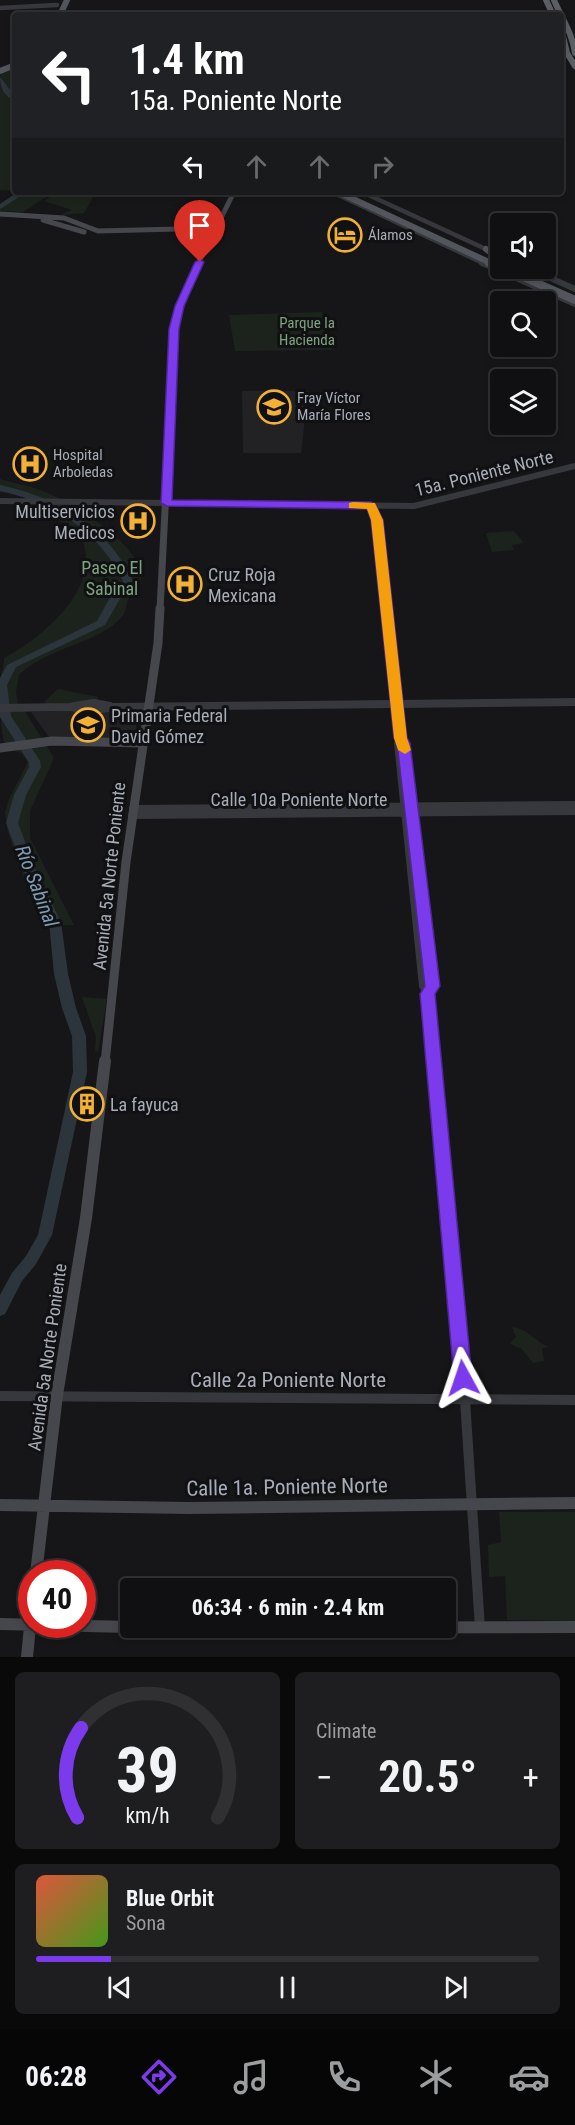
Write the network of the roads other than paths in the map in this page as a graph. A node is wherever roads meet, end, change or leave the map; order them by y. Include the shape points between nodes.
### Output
1 (67, 0) edge
2 (0, 9) edge
3 (57, 9) edge
4 (564, 27) edge
5 (564, 37) edge
6 (575, 53) edge
7 (575, 66) edge
8 (233, 195) edge
9 (339, 195) edge
10 (344, 195) edge
11 (359, 195) edge
12 (368, 195) edge
13 (0, 214) edge
14 (216, 231) junction
15 (469, 254) junction
16 (484, 254) junction
17 (490, 257) edge
18 (490, 257) edge
19 (490, 260) edge
20 (531, 279) edge
21 (540, 279) edge
22 (553, 279) edge
23 (575, 289) edge
24 (575, 295) edge
25 (575, 302) edge
26 (575, 466) edge
27 (0, 501) edge
28 (167, 503) junction
29 (371, 506) junction
30 (575, 702) edge
31 (399, 704) junction
32 (149, 707) junction
33 (0, 708) edge
34 (143, 743) junction
35 (0, 748) edge
36 (575, 806) edge
37 (409, 810) junction
38 (575, 811) edge
39 (133, 812) junction
40 (57, 1395) junction
41 (0, 1396) edge
42 (465, 1400) junction
43 (575, 1400) edge
44 (473, 1503) junction
45 (575, 1503) edge
46 (0, 1505) edge
47 (45, 1506) junction
48 (38, 1560) edge
49 (0, 1624) edge
50 (18, 1625) edge
51 (96, 1626) edge
52 (120, 1627) edge
53 (575, 1627) edge
54 (456, 1628) edge
55 (480, 1628) junction
56 (28, 1638) edge
57 (27, 1657) edge

1 - 3 main road
2 - 3 street
4 - 6 highway via 572,33
5 - 7 highway
8 - 14 main road, Avenida 5a Norte Poniente
9 - 15 street
10 - 15 main road
11 - 16 main road
12 - 16 street
13 - 14 main road via 96,234
14 - 28 main road, Avenida 5a Norte Poniente via 187,287 174,329
15 - 16 main road
15 - 19 main road
16 - 17 main road
16 - 18 main road
20 - 25 main road
21 - 24 main road
22 - 23 street
26 - 29 street, 15a. Poniente Norte via 414,506
27 - 28 street, 15a. Poniente Norte
28 - 29 street, 15a. Poniente Norte
28 - 32 main road, Avenida 5a Norte Poniente via 158,643
29 - 31 street via 377,520
30 - 31 street
31 - 32 street
31 - 37 street via 398,743
32 - 33 street
32 - 34 main road, Avenida 5a Norte Poniente
34 - 35 main road via 77,740
34 - 39 main road, Avenida 5a Norte Poniente
36 - 37 street, Calle 10a Poniente Norte
37 - 38 street, Calle 10a Poniente Norte
37 - 39 street, Calle 10a Poniente Norte
37 - 42 street
39 - 40 main road, Avenida 5a Norte Poniente via 86,1218
40 - 41 street, Calle 2a Poniente Norte
40 - 42 street, Calle 2a Poniente Norte
40 - 47 main road, Avenida 5a Norte Poniente
42 - 43 street, Calle 2a Poniente Norte
42 - 44 street
44 - 45 main road, Calle 1a. Poniente Norte
44 - 47 main road, Calle 1a. Poniente Norte via 189,1508
44 - 55 street
46 - 47 main road, Calle 1a. Poniente Norte
47 - 48 main road, Avenida 5a Norte Poniente
49 - 50 main road
51 - 52 main road
53 - 55 main road
54 - 55 main road
56 - 57 main road

